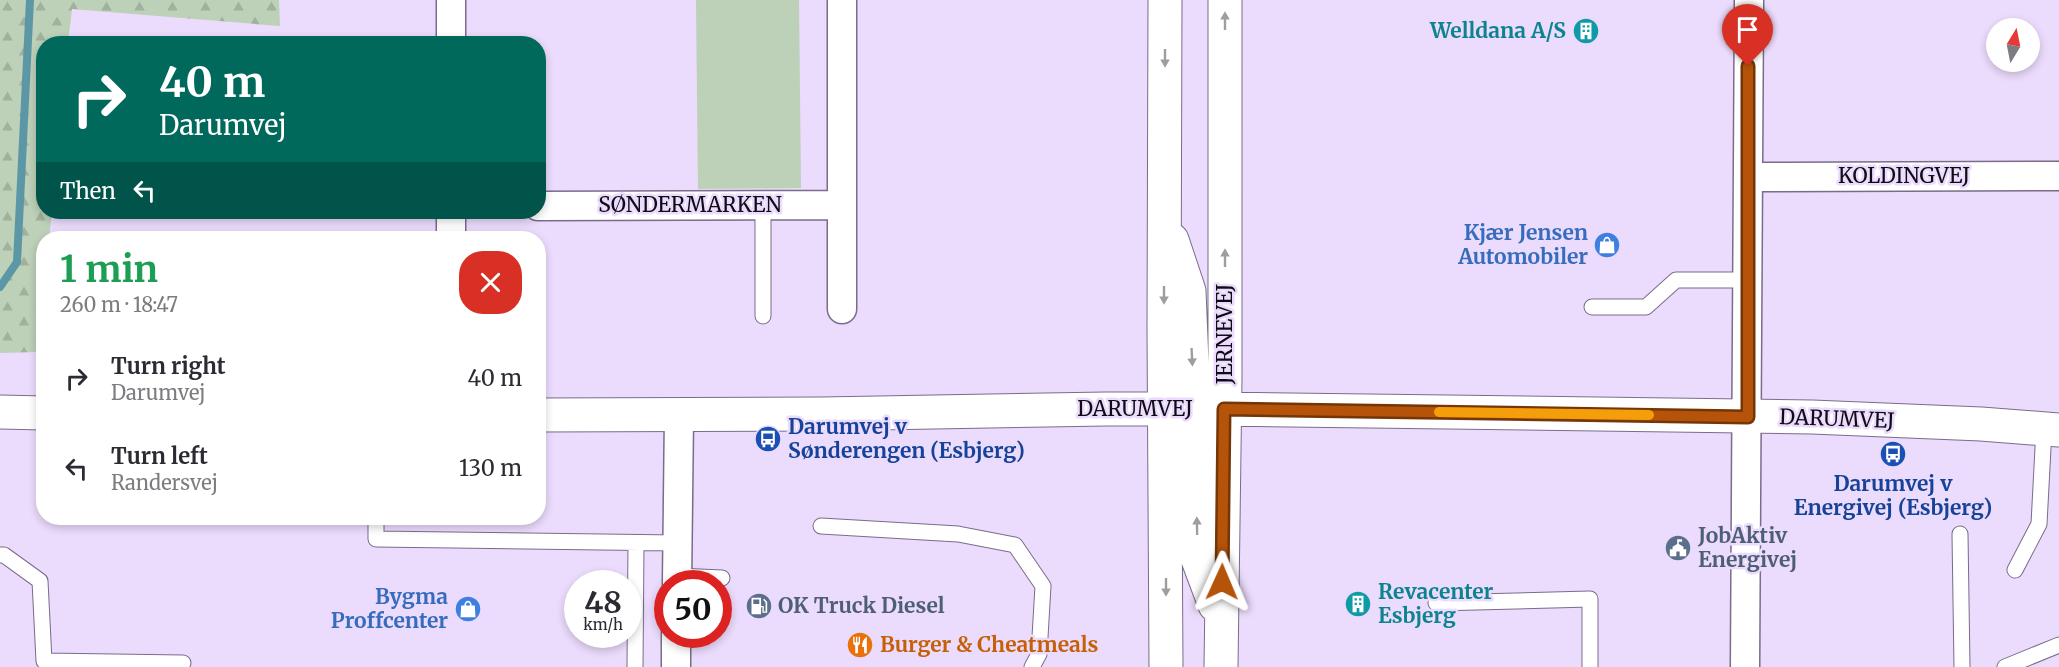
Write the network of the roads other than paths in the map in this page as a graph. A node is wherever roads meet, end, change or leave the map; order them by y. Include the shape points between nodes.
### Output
1 (450, 0) edge
2 (843, 0) edge
3 (1165, 0) edge
4 (1225, 0) edge
5 (1749, 0) edge
6 (451, 36) edge
7 (2059, 176) edge
8 (1748, 177) junction
9 (763, 205) junction
10 (842, 205) junction
11 (546, 206) edge
12 (1164, 219) junction
13 (1748, 280) junction
14 (1592, 307) dead end
15 (842, 309) dead end
16 (763, 316) dead end
17 (1165, 408) junction
18 (1224, 409) junction
19 (0, 412) edge
20 (36, 413) edge
21 (546, 415) edge
22 (679, 415) junction
23 (1748, 417) junction
24 (2052, 429) edge
25 (376, 525) edge
26 (821, 526) dead end
27 (1960, 534) dead end
28 (636, 543) junction
29 (677, 543) junction
30 (0, 555) edge
31 (677, 570) edge
32 (2015, 570) dead end
33 (1437, 603) dead end
34 (1222, 622) junction
35 (2059, 645) edge
36 (676, 648) edge
37 (183, 663) dead end
38 (635, 667) edge
39 (676, 667) edge
40 (1032, 667) edge
41 (1166, 667) edge
42 (1221, 667) edge
43 (1590, 667) edge
44 (1745, 667) edge
45 (1962, 667) edge
46 (2005, 667) edge

1 - 6 street
2 - 10 street
3 -> 12 main road
18 -> 4 main road, JERNEVEJ
5 - 8 street
7 - 8 street, KOLDINGVEJ
8 - 13 street
9 - 10 street, SØNDERMARKEN
9 - 11 street, SØNDERMARKEN
9 - 16 lane
10 - 15 street
12 -> 17 main road
12 -> 18 main road via 1189,291 1193,387
13 - 14 lane via 1676,280 1646,307
13 - 23 street
17 - 18 main road, DARUMVEJ
17 - 22 main road, DARUMVEJ
34 -> 17 main road via 1197,557 1197,430
17 -> 41 main road
18 - 23 main road, DARUMVEJ
18 - 34 main road, JERNEVEJ
19 - 20 main road
21 - 22 main road, DARUMVEJ
22 - 29 street
23 - 24 main road, DARUMVEJ
23 - 44 street
24 - 32 lane via 2039,524
25 - 28 lane via 376,538
26 - 40 lane via 958,534 1015,544 1043,585 1040,654
27 - 45 lane
28 - 29 lane
28 - 38 lane
29 - 31 street
30 - 37 lane via 40,581 44,661
33 - 43 lane via 1590,599
34 - 42 main road, JERNEVEJ
35 - 46 lane
36 - 39 street

